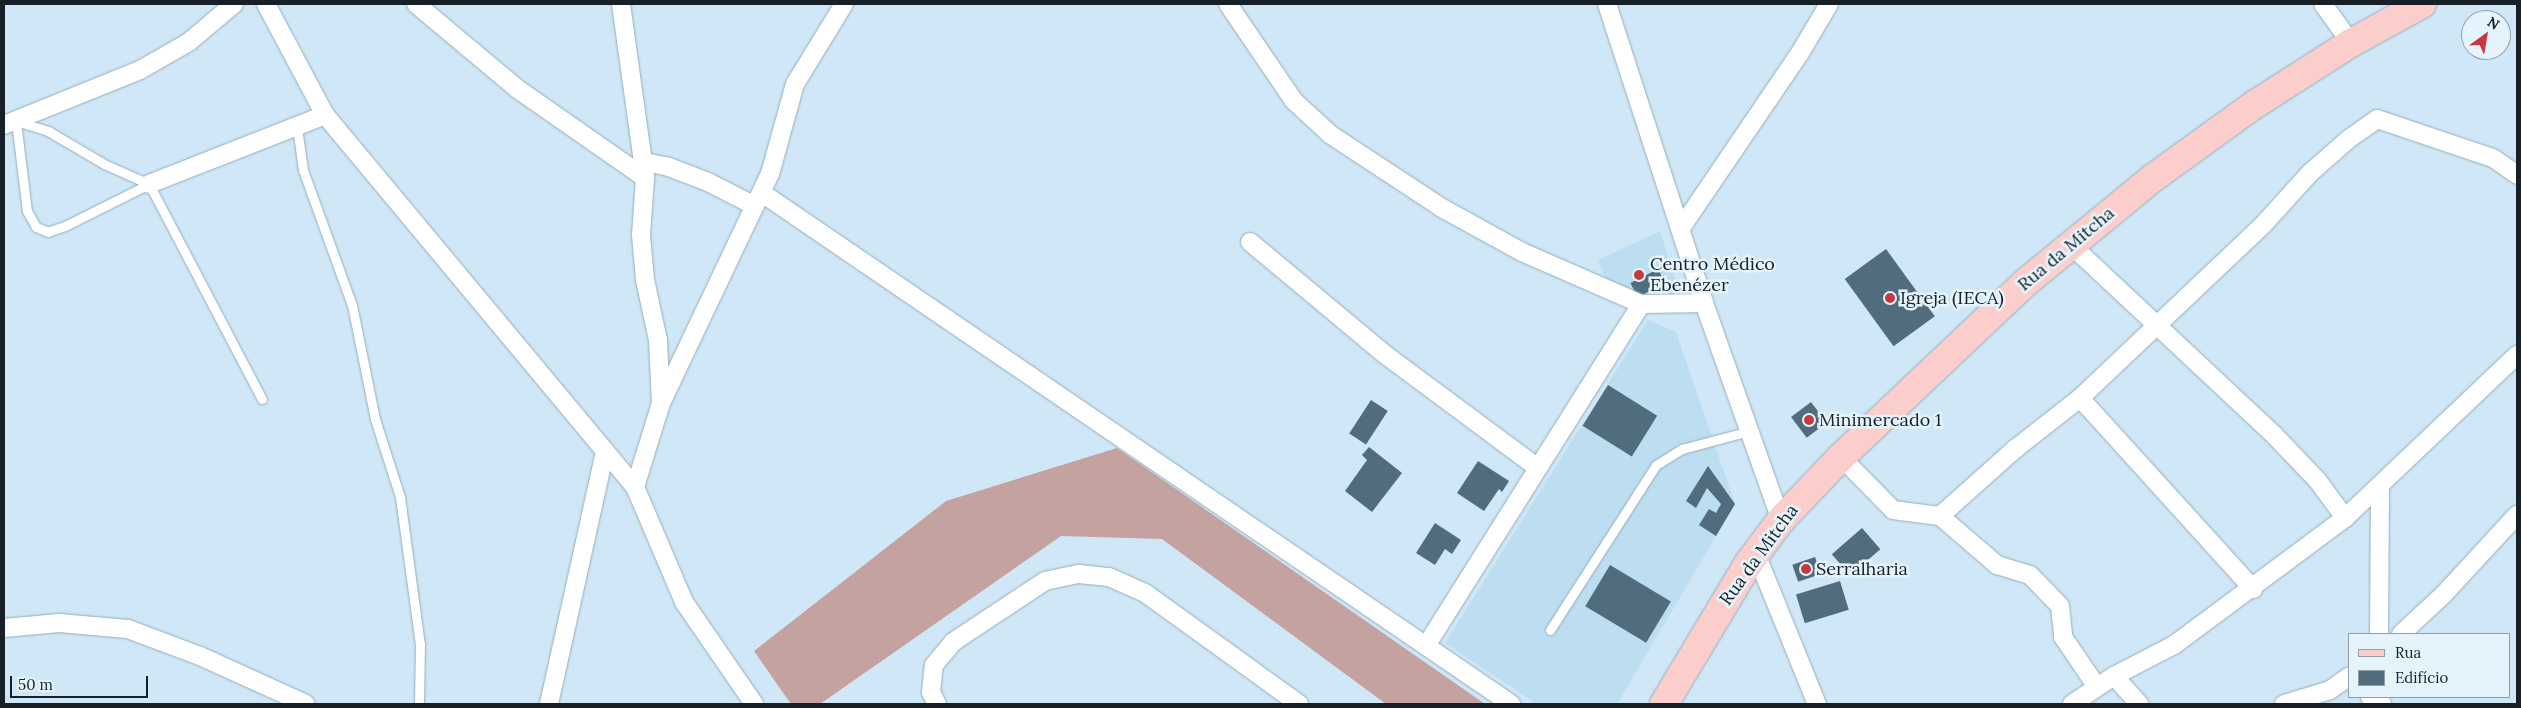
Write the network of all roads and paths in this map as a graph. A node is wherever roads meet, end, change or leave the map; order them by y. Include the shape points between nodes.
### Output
1 (234, 4) edge
2 (266, 4) edge
3 (416, 4) edge
4 (621, 4) edge
5 (844, 4) edge
6 (1228, 4) edge
7 (1607, 4) edge
8 (1829, 4) edge
9 (2323, 4) edge
10 (2422, 4) edge
11 (2351, 43) junction
12 (325, 114) junction
13 (10, 123) edge
14 (297, 127) junction
15 (644, 170) junction
16 (2517, 175) edge
17 (149, 184) junction
18 (758, 199) junction
19 (1681, 228) junction
20 (1250, 242) dead end
21 (2069, 244) junction
22 (1704, 303) junction
23 (1641, 304) junction
24 (2157, 324) junction
25 (2517, 355) edge
26 (2080, 398) junction
27 (262, 399) dead end
28 (661, 403) junction
29 (1749, 430) junction
30 (605, 452) junction
31 (1841, 457) junction
32 (1538, 468) junction
33 (2380, 485) junction
34 (634, 487) junction
35 (2517, 515) edge
36 (1940, 516) junction
37 (2345, 518) junction
38 (1781, 520) junction
39 (1756, 554) junction
40 (2253, 589) junction
41 (4, 628) edge
42 (1550, 630) dead end
43 (2380, 633) edge
44 (2402, 633) edge
45 (1426, 646) junction
46 (2114, 676) junction
47 (2348, 677) edge
48 (2097, 687) junction
49 (306, 704) edge
50 (419, 704) edge
51 (550, 704) edge
52 (754, 704) edge
53 (937, 704) edge
54 (1299, 704) edge
55 (1511, 704) edge
56 (1664, 704) edge
57 (1817, 704) edge
58 (2072, 704) edge
59 (2139, 704) edge
60 (2284, 704) edge

1 - 13 street via 190,42 140,70
2 - 12 street
3 - 15 street via 519,90
4 - 15 street
5 - 18 street via 795,84 770,174
6 - 23 street via 1294,100 1331,135 1458,217 1522,252
7 - 19 street
8 - 19 street via 1800,53
9 - 11 street
10 - 11 main road, Rua da Mitcha
11 - 21 main road, Rua da Mitcha via 2247,110
12 - 14 street
12 - 30 street
13 - 17 lane via 48,131 104,164
13 - 17 lane via 27,211 36,227 48,232 65,226
14 - 17 street
14 - 50 lane via 303,170 352,305 374,419 400,497 420,644
15 - 18 street via 669,167
15 - 28 street via 641,235 645,280 658,340
16 - 24 street via 2493,158 2378,119 2350,138 2310,173 2262,226
17 - 27 lane
18 - 28 street
18 - 45 street
19 - 22 street
20 - 32 street via 1412,376
21 - 24 street
21 - 31 main road, Rua da Mitcha
22 - 23 street
22 - 29 street
23 - 32 street
24 - 26 street
24 - 37 street via 2275,436 2318,481
25 - 33 street
26 - 36 street via 2014,449
26 - 40 street
28 - 34 street
29 - 38 street
29 - 42 lane via 1682,449 1656,465
30 - 34 street
30 - 51 street
31 - 36 street via 1894,510
31 - 38 main road, Rua da Mitcha
32 - 45 street
33 - 37 street
33 - 43 street
34 - 52 street via 684,602
35 - 44 street via 2444,594
36 - 48 street via 1997,565 2030,575 2060,606 2063,637
37 - 40 street
38 - 39 main road, Rua da Mitcha
39 - 56 main road, Rua da Mitcha
39 - 57 street
40 - 46 street via 2174,645
41 - 49 street via 59,623 128,628 200,656
45 - 55 street
46 - 48 street
46 - 59 street
47 - 60 street via 2330,690
48 - 58 street
53 - 54 street via 931,692 934,665 953,642 1044,582 1078,574 1109,577 1145,593

